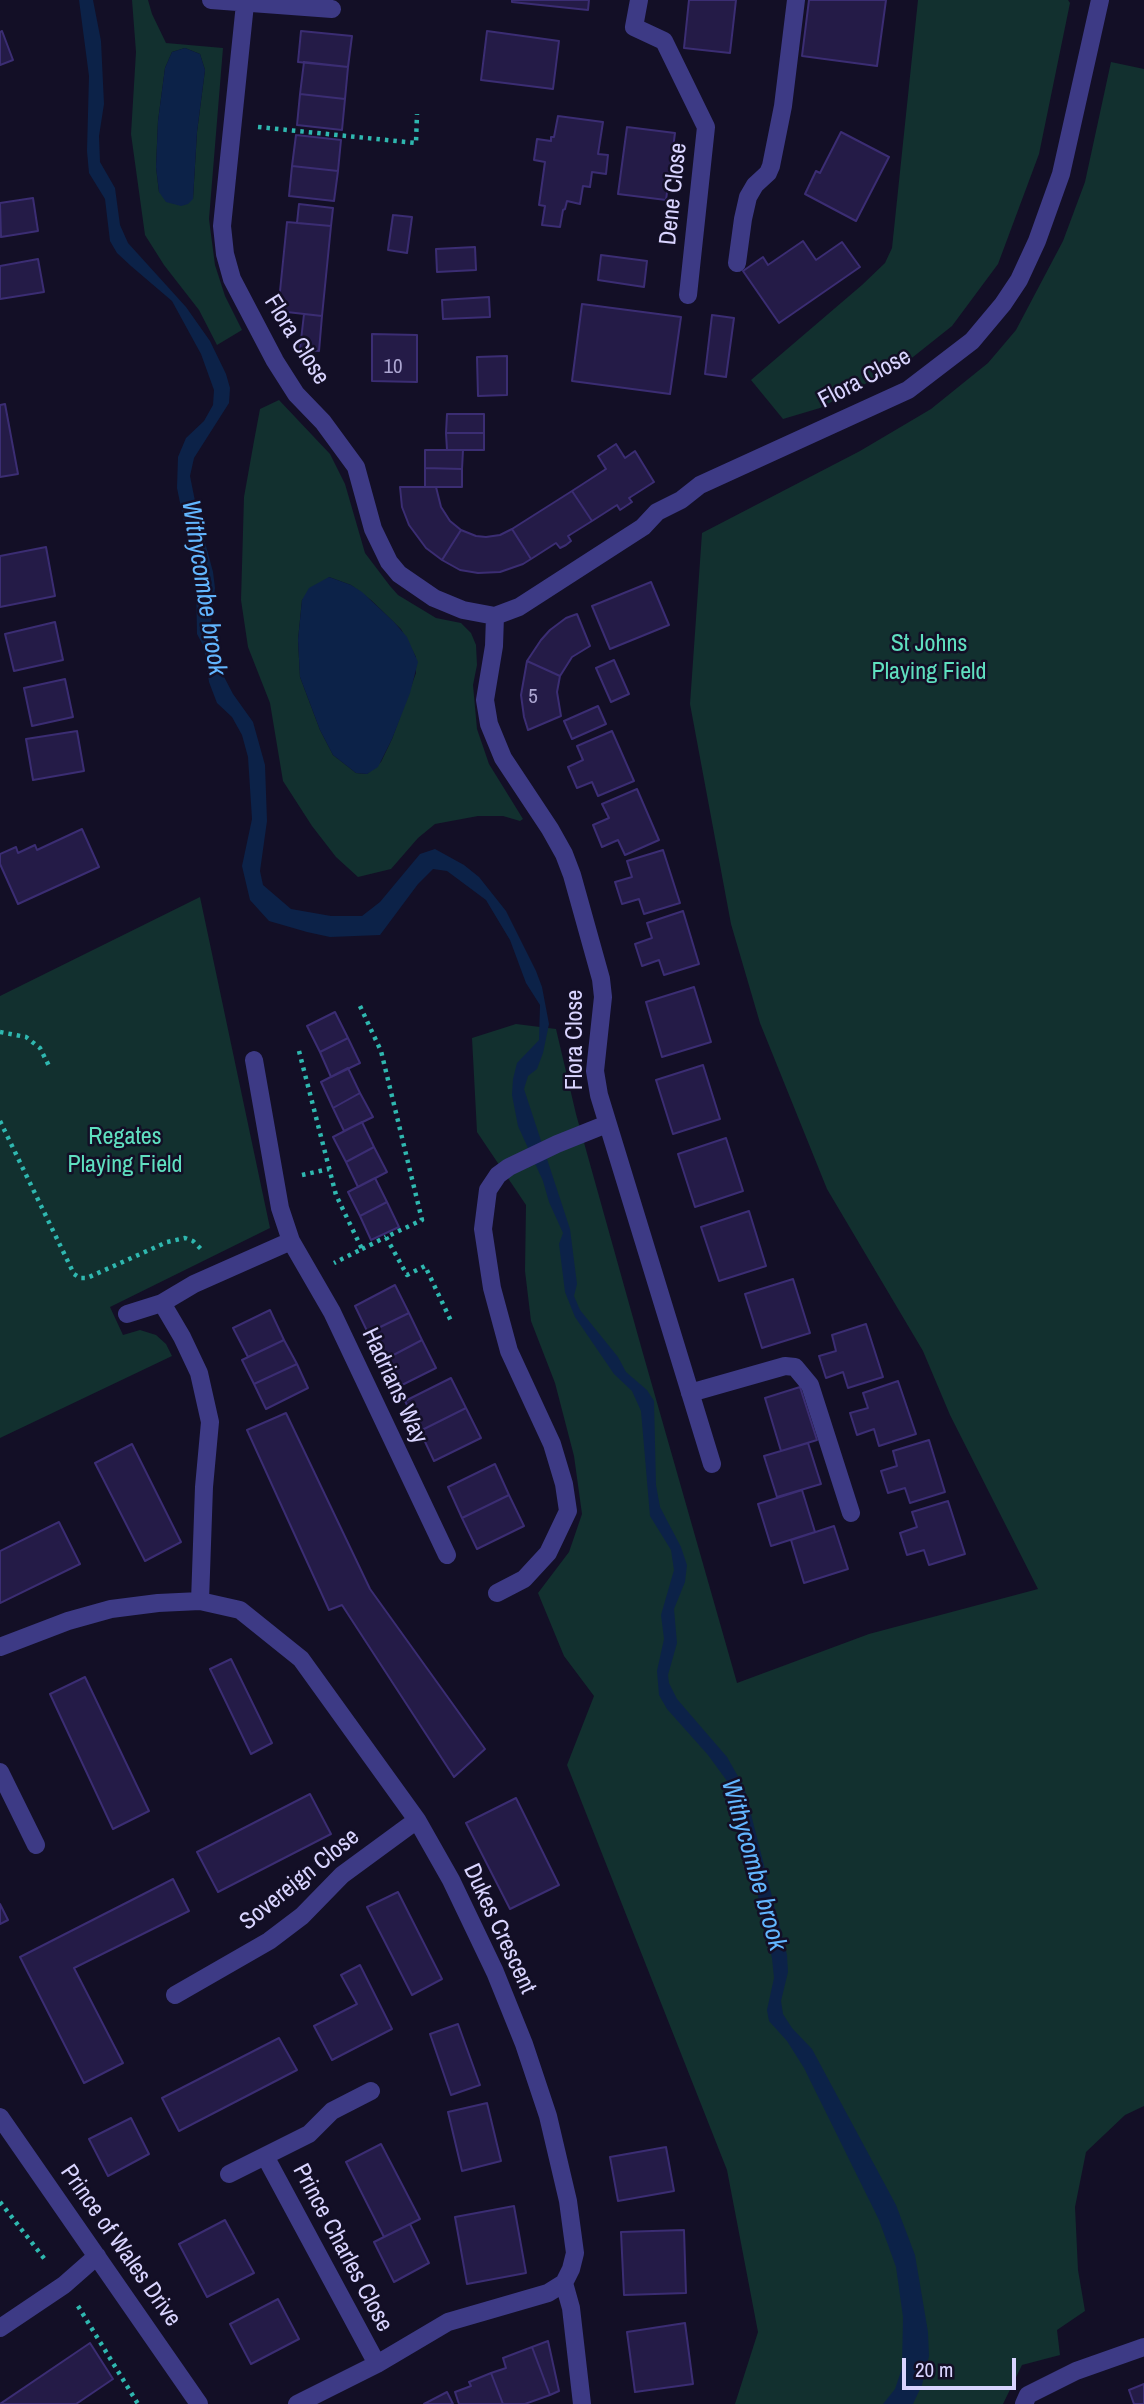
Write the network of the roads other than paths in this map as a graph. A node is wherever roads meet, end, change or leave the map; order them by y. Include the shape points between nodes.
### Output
1 (211, 0) edge
2 (639, 0) edge
3 (796, 0) edge
4 (1100, 0) edge
5 (245, 4) junction
6 (332, 9) dead end
7 (737, 263) dead end
8 (688, 295) dead end
9 (495, 616) junction
10 (254, 1060) dead end
11 (607, 1124) junction
12 (291, 1241) junction
13 (162, 1303) junction
14 (127, 1314) dead end
15 (690, 1394) junction
16 (712, 1464) dead end
17 (851, 1513) dead end
18 (447, 1555) dead end
19 (496, 1593) dead end
20 (201, 1601) junction
21 (0, 1647) edge
22 (0, 1772) edge
23 (417, 1820) junction
24 (36, 1845) dead end
25 (175, 1995) dead end
26 (371, 2091) dead end
27 (0, 2117) edge
28 (265, 2156) junction
29 (229, 2174) dead end
30 (97, 2256) junction
31 (564, 2283) junction
32 (0, 2328) edge
33 (1144, 2347) edge
34 (377, 2364) junction
35 (199, 2404) edge
36 (297, 2404) edge
37 (582, 2404) edge
38 (1024, 2404) edge

1 - 5 street
2 - 8 street, Dene Close via 634,27 664,41 706,127
3 - 7 street via 771,166 748,197
4 - 9 street, Flora Close via 1061,174 1037,241 1019,279 972,341 908,390 700,485 530,600
5 - 6 street
5 - 9 street, Flora Close via 222,226 232,279 296,394 356,467 373,529 389,562 434,598
9 - 11 street, Flora Close via 485,700 489,724 503,758 565,854 572,875 601,979 596,1071
10 - 12 street, Hadrians Way via 280,1208
11 - 15 street, Flora Close
11 - 19 street via 509,1167 488,1190 483,1229 492,1288 509,1351 552,1444 568,1511 548,1552 524,1579
12 - 13 street
12 - 18 street, Hadrians Way via 332,1312
13 - 14 street
13 - 20 street via 199,1373 210,1422
15 - 16 street, Flora Close
15 - 17 street via 795,1367 810,1385
20 - 21 street, Dukes Crescent via 111,1609
20 - 23 street, Dukes Crescent via 240,1610 301,1659
22 - 24 street
23 - 25 street, Sovereign Close via 342,1875 302,1916 269,1941
23 - 31 street, Dukes Crescent via 495,1972 548,2116 575,2253
26 - 28 street, Prince Charles Close via 332,2111 309,2134
27 - 30 street, Prince of Wales Drive
28 - 29 street, Prince Charles Close
28 - 34 street, Prince Charles Close
30 - 32 street via 64,2285
30 - 35 street, Prince of Wales Drive
31 - 34 street via 548,2293 448,2322
31 - 37 street
33 - 38 street via 1076,2371 1028,2395
34 - 36 street

